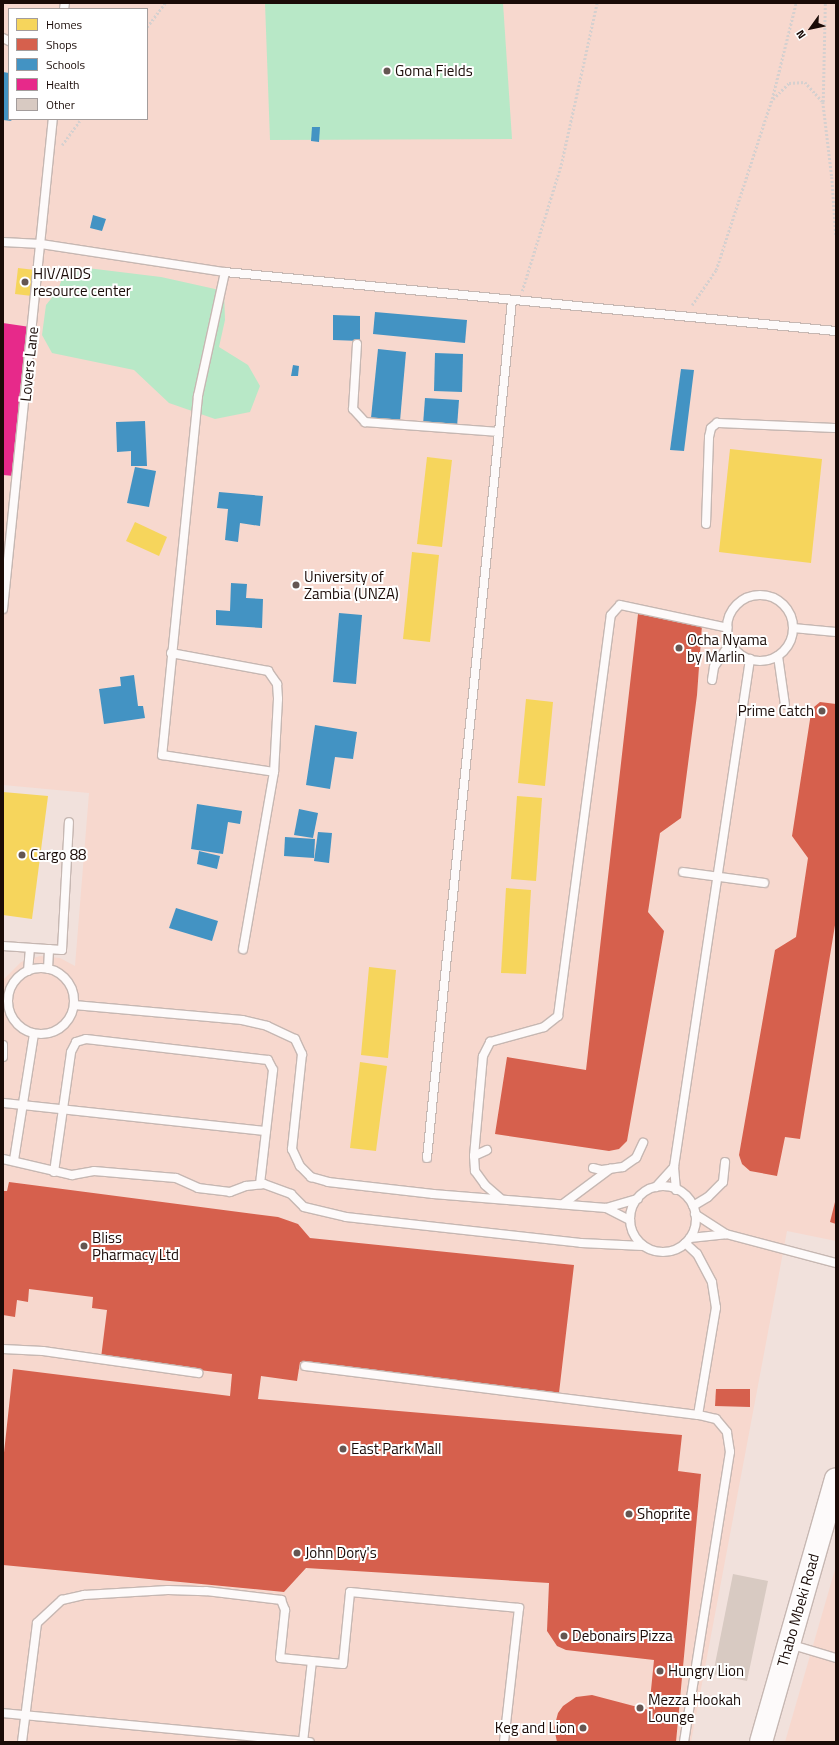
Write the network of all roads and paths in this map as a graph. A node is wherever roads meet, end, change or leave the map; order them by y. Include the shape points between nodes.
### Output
1 (164, 3) edge
2 (596, 3) edge
3 (796, 3) edge
4 (825, 3) edge
5 (148, 26) edge
6 (772, 99) junction
7 (823, 102) junction
8 (53, 120) edge
9 (80, 120) edge
10 (49, 163) junction
11 (836, 236) edge
12 (3, 242) edge
13 (41, 244) junction
14 (225, 272) junction
15 (516, 300) junction
16 (685, 316) junction
17 (836, 331) edge
18 (357, 344) dead end
19 (836, 428) edge
20 (499, 432) junction
21 (706, 524) dead end
22 (3, 609) edge
23 (728, 628) junction
24 (793, 628) junction
25 (836, 632) edge
26 (731, 642) junction
27 (171, 653) junction
28 (778, 656) junction
29 (750, 659) junction
30 (712, 680) dead end
31 (785, 705) dead end
32 (274, 772) junction
33 (69, 822) dead end
34 (683, 872) dead end
35 (718, 877) junction
36 (764, 883) dead end
37 (3, 946) edge
38 (30, 948) junction
39 (49, 949) junction
40 (243, 949) dead end
41 (48, 969) junction
42 (28, 971) junction
43 (6, 994) edge
44 (74, 1005) junction
45 (34, 1034) junction
46 (3, 1045) edge
47 (3, 1057) edge
48 (3, 1103) edge
49 (23, 1105) junction
50 (62, 1109) junction
51 (266, 1131) junction
52 (643, 1143) dead end
53 (487, 1150) dead end
54 (474, 1156) junction
55 (427, 1158) dead end
56 (3, 1159) edge
57 (14, 1160) junction
58 (725, 1162) dead end
59 (674, 1166) junction
60 (593, 1168) dead end
61 (610, 1168) junction
62 (54, 1172) junction
63 (260, 1184) junction
64 (656, 1187) junction
65 (676, 1190) junction
66 (638, 1198) junction
67 (501, 1200) junction
68 (563, 1204) junction
69 (693, 1206) junction
70 (606, 1208) junction
71 (695, 1214) junction
72 (630, 1220) junction
73 (726, 1234) junction
74 (687, 1241) junction
75 (643, 1246) junction
76 (836, 1263) edge
77 (3, 1349) edge
78 (305, 1366) dead end
79 (198, 1373) dead end
80 (698, 1415) junction
81 (836, 1479) edge
82 (788, 1644) junction
83 (836, 1658) edge
84 (312, 1661) junction
85 (3, 1713) edge
86 (25, 1715) junction
87 (22, 1742) edge
88 (305, 1742) edge
89 (504, 1742) edge
90 (684, 1742) edge
91 (761, 1742) edge

1 - 5 path
2 - 15 path via 561,165
3 - 6 path
4 - 7 path
6 - 7 path via 789,83 806,82
6 - 16 path via 716,270
7 - 11 path
8 - 10 lane, Lovers Lane
9 - 10 path
10 - 13 lane, Lovers Lane
12 - 13 lane
13 - 14 lane
13 - 22 lane, Lovers Lane
14 - 15 lane
14 - 27 lane via 198,396
15 - 16 lane
15 - 20 lane
16 - 17 lane
18 - 20 lane via 353,409 366,422
19 - 21 lane via 727,421 717,423 711,428 709,437
20 - 55 lane
23 - 24 lane via 728,620 736,606 748,597 757,595 779,601 790,613
23 - 26 lane
23 - 54 lane via 620,605 611,615 558,1016 544,1027 490,1042 483,1056
24 - 25 lane
24 - 28 lane via 788,645
26 - 29 lane
26 - 30 lane via 714,667
27 - 32 lane via 268,671 276,684 278,699
27 - 32 lane via 162,755
28 - 29 lane via 764,660
28 - 31 lane
29 - 35 lane
32 - 40 lane
33 - 39 lane via 62,950
34 - 35 lane
35 - 36 lane
35 - 59 lane
37 - 38 lane
38 - 39 lane
38 - 42 lane
39 - 41 lane
41 - 42 lane
41 - 44 lane via 66,980 72,992
42 - 43 lane via 16,980
43 - 45 lane via 9,1009 16,1022
44 - 45 lane via 63,1026 50,1033
44 - 67 lane via 242,1020 267,1026 295,1039 302,1054 292,1148 300,1166 311,1177 328,1182
45 - 49 lane
46 - 47 lane
48 - 49 lane
49 - 50 lane
49 - 57 lane
50 - 51 lane
50 - 51 lane via 71,1052 76,1042 86,1039 268,1060 273,1070
50 - 62 lane
51 - 63 lane
52 - 61 lane via 636,1158 623,1167
53 - 54 lane
54 - 67 lane via 476,1171 485,1185
56 - 57 lane
57 - 62 lane
58 - 69 lane via 723,1182 708,1197
59 - 64 lane
59 - 65 lane
60 - 61 lane
61 - 68 lane
62 - 63 lane via 72,1175 94,1171 176,1178 198,1188 230,1192
63 - 75 lane via 282,1189 304,1207 346,1217 581,1243
64 - 65 lane
64 - 66 lane
65 - 69 lane via 684,1194
66 - 70 lane
66 - 72 lane
67 - 68 lane
68 - 70 lane
69 - 71 lane
70 - 72 lane
71 - 73 lane
71 - 74 lane via 695,1224
72 - 75 lane via 634,1237
73 - 74 lane
73 - 76 lane
74 - 75 lane via 678,1249 664,1252
74 - 80 lane via 712,1282 716,1308
77 - 79 lane via 43,1351
78 - 80 lane
80 - 90 lane via 716,1419 727,1432 730,1452
81 - 82 main road, Thabo Mbeki Road
82 - 83 lane
82 - 91 main road, Thabo Mbeki Road
84 - 86 lane via 280,1658 285,1610 281,1600 206,1591 168,1590 84,1595 62,1600 37,1624
84 - 88 lane
84 - 89 lane via 343,1664 350,1592 518,1608
85 - 86 lane
86 - 87 lane
86 - 88 lane

